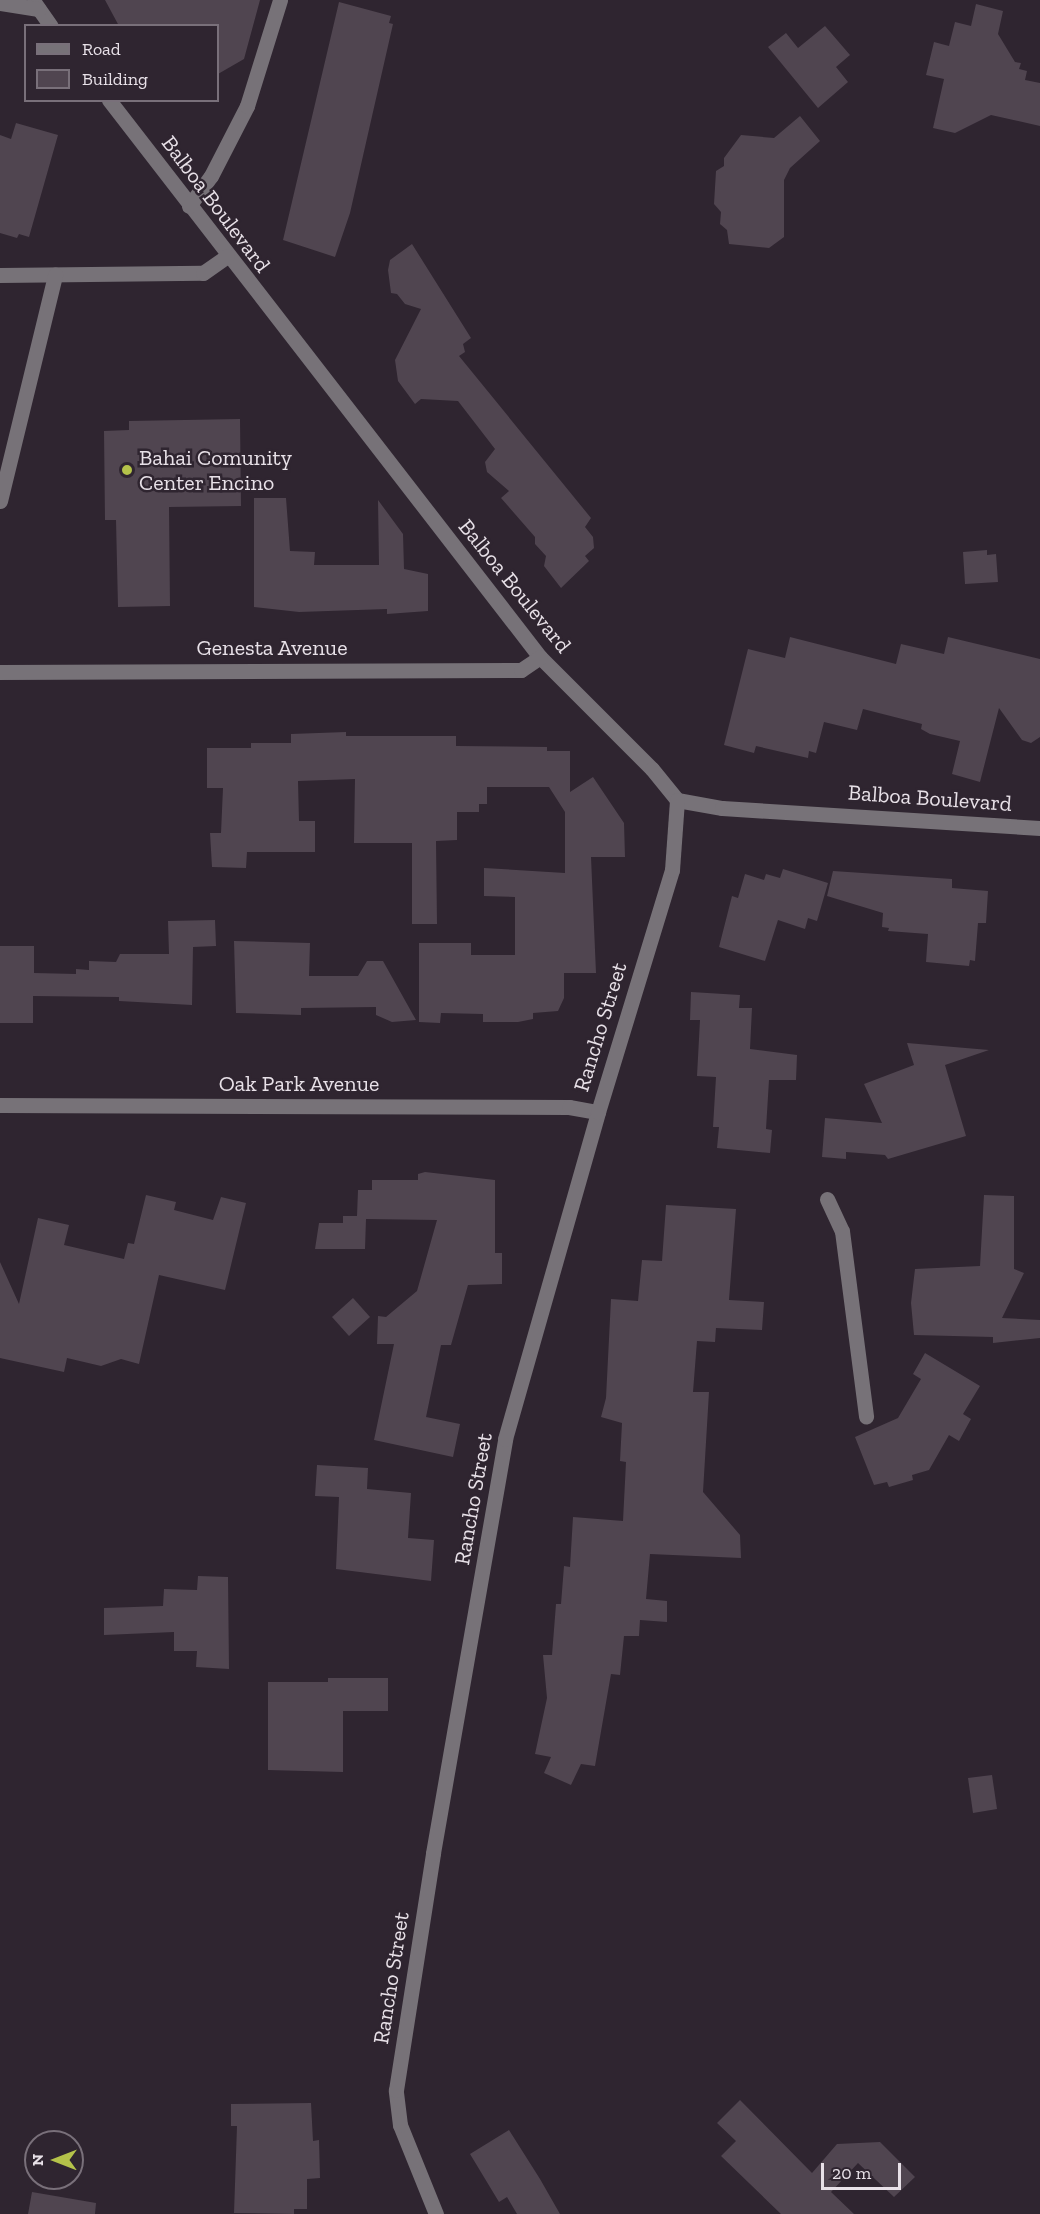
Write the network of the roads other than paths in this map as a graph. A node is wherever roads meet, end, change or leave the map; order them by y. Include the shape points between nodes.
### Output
1 (280, 0) edge
2 (0, 3) edge
3 (35, 4) edge
4 (50, 24) edge
5 (111, 102) edge
6 (189, 206) junction
7 (227, 256) junction
8 (55, 274) junction
9 (0, 275) edge
10 (0, 501) edge
11 (540, 657) junction
12 (0, 672) edge
13 (677, 800) junction
14 (1040, 828) edge
15 (0, 1105) edge
16 (598, 1112) junction
17 (827, 1199) dead end
18 (866, 1416) dead end
19 (436, 2214) edge

1 - 6 street via 247,106 211,176
2 - 3 street
3 - 4 street
5 - 6 street, Balboa Boulevard
6 - 7 street, Balboa Boulevard
7 - 8 street via 203,273
7 - 11 street, Balboa Boulevard
8 - 9 street
8 - 10 street
11 - 12 street, Genesta Avenue via 521,670
11 - 13 street, Balboa Boulevard via 652,769
13 - 14 street, Balboa Boulevard via 722,808
13 - 16 street, Rancho Street via 672,870
15 - 16 street, Oak Park Avenue via 569,1107
16 - 19 street, Rancho Street via 506,1439 407,2015 396,2090 400,2125
17 - 18 street via 842,1231

